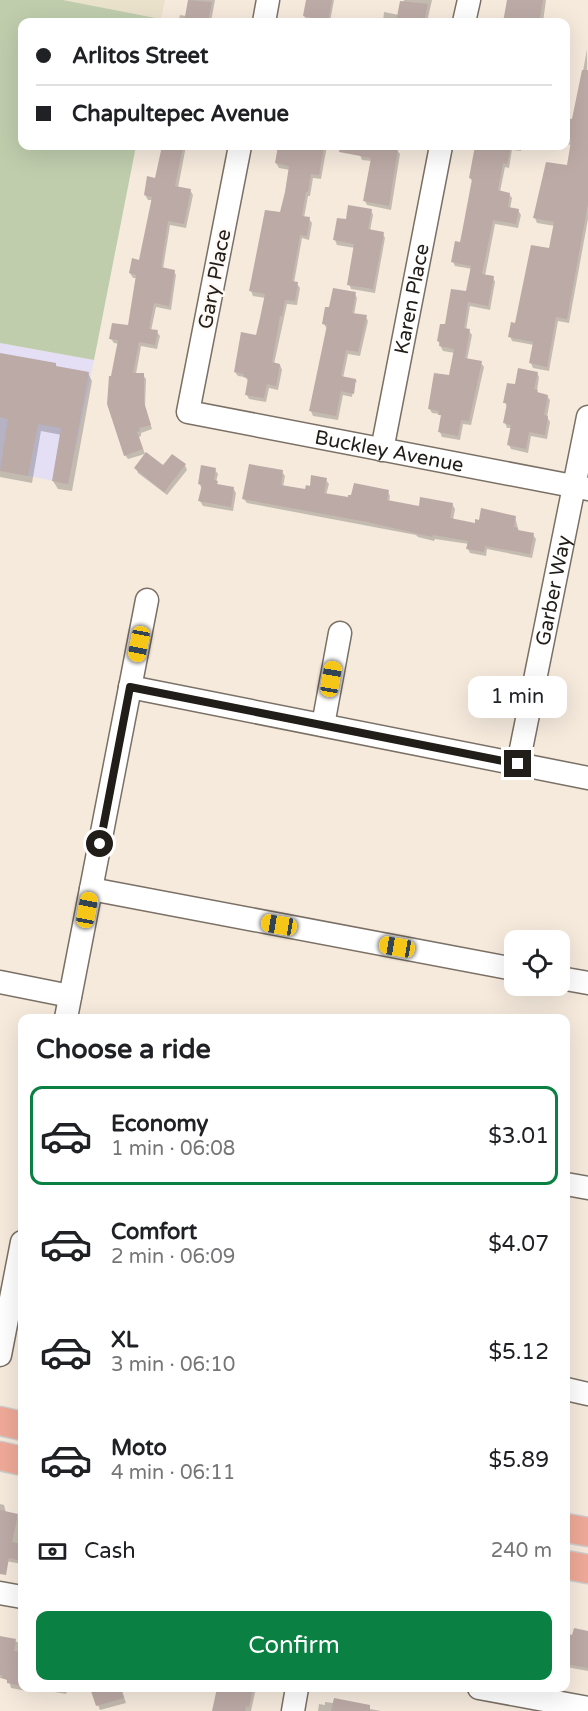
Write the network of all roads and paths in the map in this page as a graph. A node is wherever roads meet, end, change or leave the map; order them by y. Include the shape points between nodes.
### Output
1 (268, 0) edge
2 (469, 0) edge
3 (265, 18) edge
4 (465, 18) edge
5 (239, 150) edge
6 (440, 150) edge
7 (188, 412) joint
8 (588, 417) edge
9 (382, 450) junction
10 (581, 488) edge
11 (147, 600) dead end
12 (340, 633) dead end
13 (130, 687) junction
14 (323, 725) junction
15 (518, 764) junction
16 (588, 778) edge
17 (91, 889) junction
18 (504, 967) edge
19 (570, 980) edge
20 (0, 982) edge
21 (588, 983) edge
22 (70, 996) junction
23 (67, 1014) edge
24 (570, 1185) edge
25 (588, 1188) edge
26 (18, 1285) edge
27 (0, 1355) edge
28 (570, 1390) edge
29 (588, 1394) edge
30 (0, 1421) edge
31 (18, 1425) edge
32 (0, 1456) edge
33 (18, 1460) edge
34 (570, 1529) edge
35 (588, 1532) edge
36 (588, 1559) edge
37 (570, 1562) edge
38 (570, 1564) edge
39 (588, 1569) edge
40 (0, 1593) edge
41 (18, 1596) edge
42 (296, 1692) edge
43 (501, 1692) edge
44 (588, 1708) edge
45 (293, 1711) edge

1 - 3 street
2 - 4 street
5 - 7 street, Gary Place
6 - 9 street, Karen Place
7 - 9 street, Buckley Avenue
8 - 10 street, Garber Way
9 - 10 street, Buckley Avenue
10 - 15 street, Garber Way
11 - 13 street
12 - 14 street
13 - 14 street
13 - 17 street
14 - 15 street
15 - 16 street
17 - 18 street
17 - 22 street
19 - 21 street
20 - 22 street
22 - 23 street
24 - 25 street
26 - 27 street
28 - 29 street
30 - 31 main road
32 - 33 main road
34 - 35 main road
36 - 37 main road
38 - 39 main road
40 - 41 street
42 - 45 street
43 - 44 street

